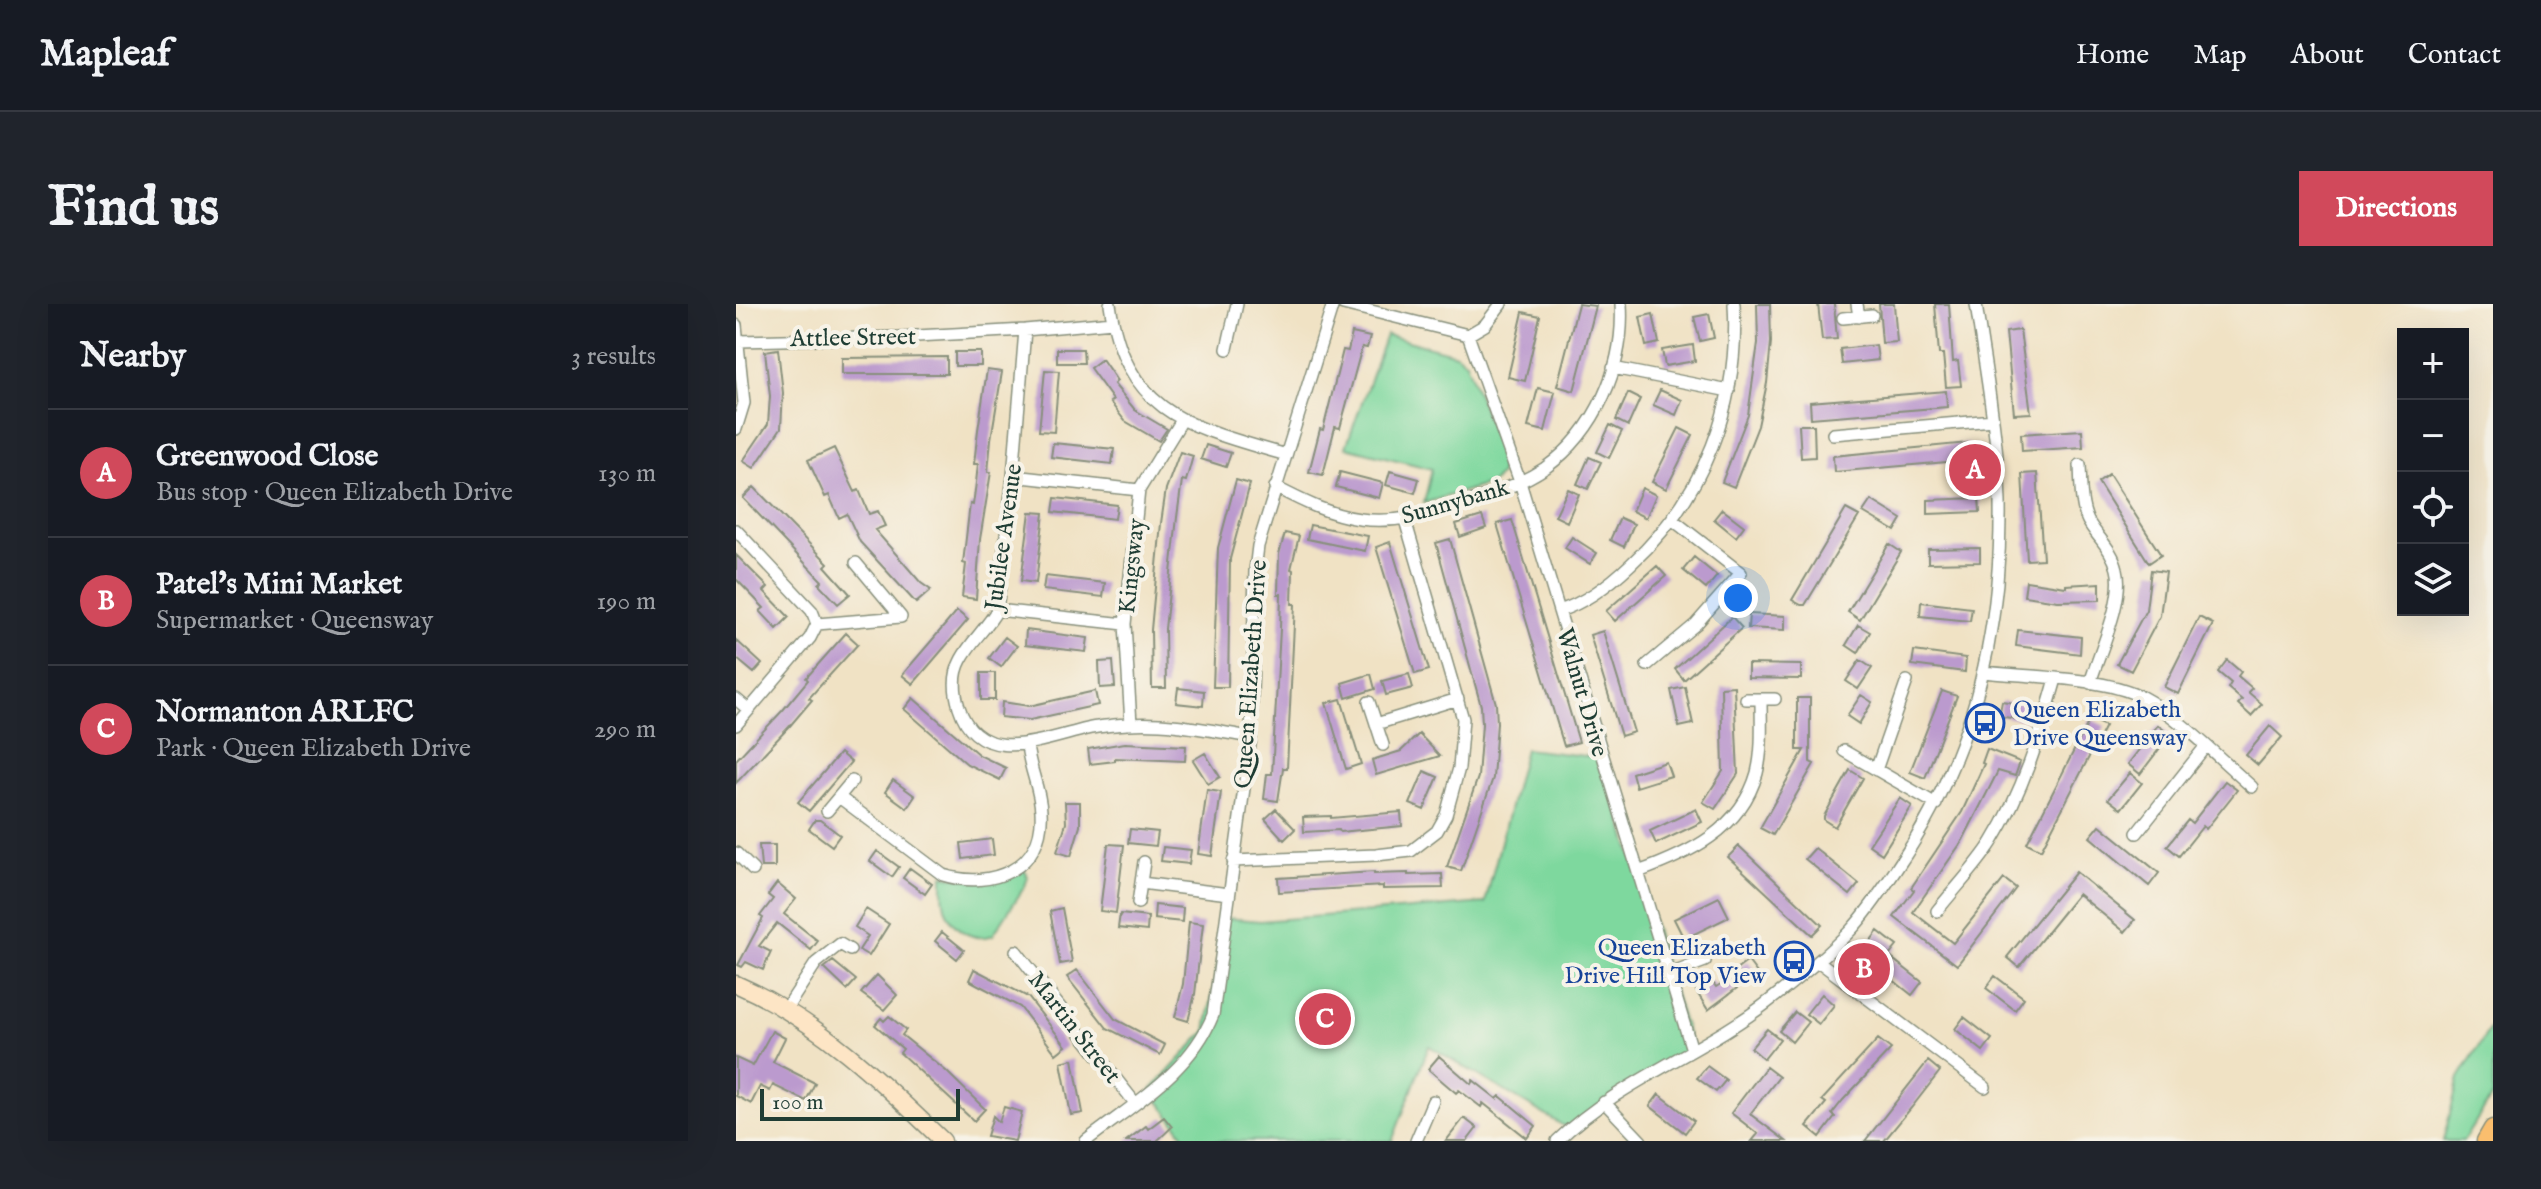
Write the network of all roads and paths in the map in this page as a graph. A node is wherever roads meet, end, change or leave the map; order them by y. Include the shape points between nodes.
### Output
1 (1110, 304) edge
2 (1237, 304) edge
3 (1333, 304) edge
4 (1343, 304) edge
5 (1501, 304) edge
6 (1621, 304) edge
7 (1734, 304) edge
8 (1976, 304) edge
9 (1858, 310) edge
10 (1872, 315) dead end
11 (1843, 318) dead end
12 (1113, 322) junction
13 (736, 325) edge
14 (1025, 330) junction
15 (1468, 335) junction
16 (738, 341) edge
17 (1227, 349) dead end
18 (1613, 368) junction
19 (1729, 391) junction
20 (1182, 420) junction
21 (1993, 420) junction
22 (736, 429) edge
23 (1833, 434) dead end
24 (1286, 455) junction
25 (2080, 465) dead end
26 (1013, 476) junction
27 (1520, 482) junction
28 (1275, 487) junction
29 (1139, 490) junction
30 (1405, 520) junction
31 (1673, 520) junction
32 (736, 530) edge
33 (856, 563) dead end
34 (997, 610) junction
35 (1559, 611) junction
36 (817, 624) junction
37 (1125, 624) junction
38 (1647, 665) dead end
39 (1984, 672) junction
40 (2056, 679) junction
41 (1907, 681) dead end
42 (2090, 683) junction
43 (736, 699) edge
44 (1458, 699) junction
45 (1746, 699) dead end
46 (1761, 699) junction
47 (1775, 699) dead end
48 (1369, 702) dead end
49 (749, 710) junction
50 (1131, 724) junction
51 (1376, 724) junction
52 (736, 725) edge
53 (1251, 737) junction
54 (1027, 745) junction
55 (1383, 745) dead end
56 (2205, 747) junction
57 (1844, 751) dead end
58 (1876, 770) junction
59 (852, 781) dead end
60 (2252, 787) dead end
61 (839, 797) junction
62 (1936, 804) junction
63 (827, 811) dead end
64 (2137, 833) dead end
65 (736, 853) edge
66 (1233, 861) junction
67 (1144, 862) dead end
68 (753, 870) dead end
69 (1638, 872) junction
70 (1141, 883) junction
71 (1229, 894) junction
72 (1138, 903) dead end
73 (1937, 911) dead end
74 (850, 950) dead end
75 (1016, 951) dead end
76 (1705, 961) dead end
77 (1818, 961) junction
78 (1670, 974) junction
79 (736, 984) edge
80 (786, 1009) junction
81 (1692, 1050) junction
82 (1985, 1087) dead end
83 (1433, 1101) dead end
84 (1604, 1102) junction
85 (1135, 1103) junction
86 (2493, 1129) edge
87 (943, 1141) edge
88 (1086, 1141) edge
89 (1416, 1141) edge
90 (1557, 1141) edge
91 (1641, 1141) edge
92 (2486, 1141) edge

1 - 12 street
2 - 17 street
3 - 24 street, Queen Elizabeth Drive
4 - 15 street
5 - 15 street via 1485,325
6 - 18 street, Sunnybank
7 - 19 street
8 - 21 street
9 - 10 street
9 - 11 street
12 - 14 street, Attlee Street
12 - 20 street via 1136,381 1154,402
13 - 16 street
14 - 16 street, Attlee Street
14 - 26 street, Jubilee Avenue
15 - 27 street, Walnut Drive
16 - 22 street via 744,403
18 - 19 street
18 - 27 street, Sunnybank via 1584,430 1544,469
19 - 31 street via 1707,461
20 - 24 street
20 - 29 street, Kingsway
21 - 23 street
21 - 39 street via 1999,548
24 - 28 street, Queen Elizabeth Drive
25 - 42 street via 2087,518 2111,554 2119,582
26 - 29 street
26 - 34 street, Jubilee Avenue
27 - 30 street, Sunnybank
27 - 35 street, Walnut Drive
28 - 30 street, Sunnybank via 1340,515
28 - 53 street, Queen Elizabeth Drive via 1255,571
29 - 37 street, Kingsway
30 - 44 street
31 - 35 street via 1620,575
31 - 38 street via 1741,573 1696,624
32 - 36 street via 812,611
33 - 36 street via 901,617
34 - 37 street
34 - 54 street, Jubilee Avenue via 962,658 956,697 961,716 984,739 1005,746
35 - 69 street, Walnut Drive
36 - 49 street
37 - 50 street, Kingsway
39 - 40 street
39 - 62 street via 1964,739
40 - 42 street
40 - 73 street via 2018,791 1991,843
41 - 58 street
42 - 56 street via 2139,696
43 - 49 street
44 - 51 street
44 - 66 street via 1463,719 1459,768 1446,815 1425,842 1393,854
45 - 46 street
46 - 47 street
46 - 69 street via 1756,775 1739,808 1702,844
48 - 51 street
49 - 52 street
50 - 53 street, Jubilee Avenue
50 - 54 street, Jubilee Avenue
51 - 55 street
53 - 66 street, Queen Elizabeth Drive
54 - 61 street via 1042,814 1039,833 1022,864 994,878 959,880 943,875
56 - 60 street
56 - 64 street
57 - 58 street
58 - 62 street
59 - 61 street
61 - 63 street
62 - 77 street via 1882,890
65 - 68 street
66 - 71 street, Queen Elizabeth Drive
67 - 70 street
69 - 78 street, Walnut Drive
70 - 71 street
70 - 72 street
71 - 85 street, Queen Elizabeth Drive via 1216,997 1206,1031 1188,1059
74 - 80 street via 840,944 816,963
75 - 85 street, Martin Street
76 - 78 street
77 - 81 street via 1771,1000
77 - 82 street
78 - 81 street, Walnut Drive
79 - 80 street
80 - 87 street via 845,1050
81 - 84 street
83 - 89 street
84 - 90 street
84 - 91 street
85 - 88 street, Queen Elizabeth Drive
86 - 92 main road

